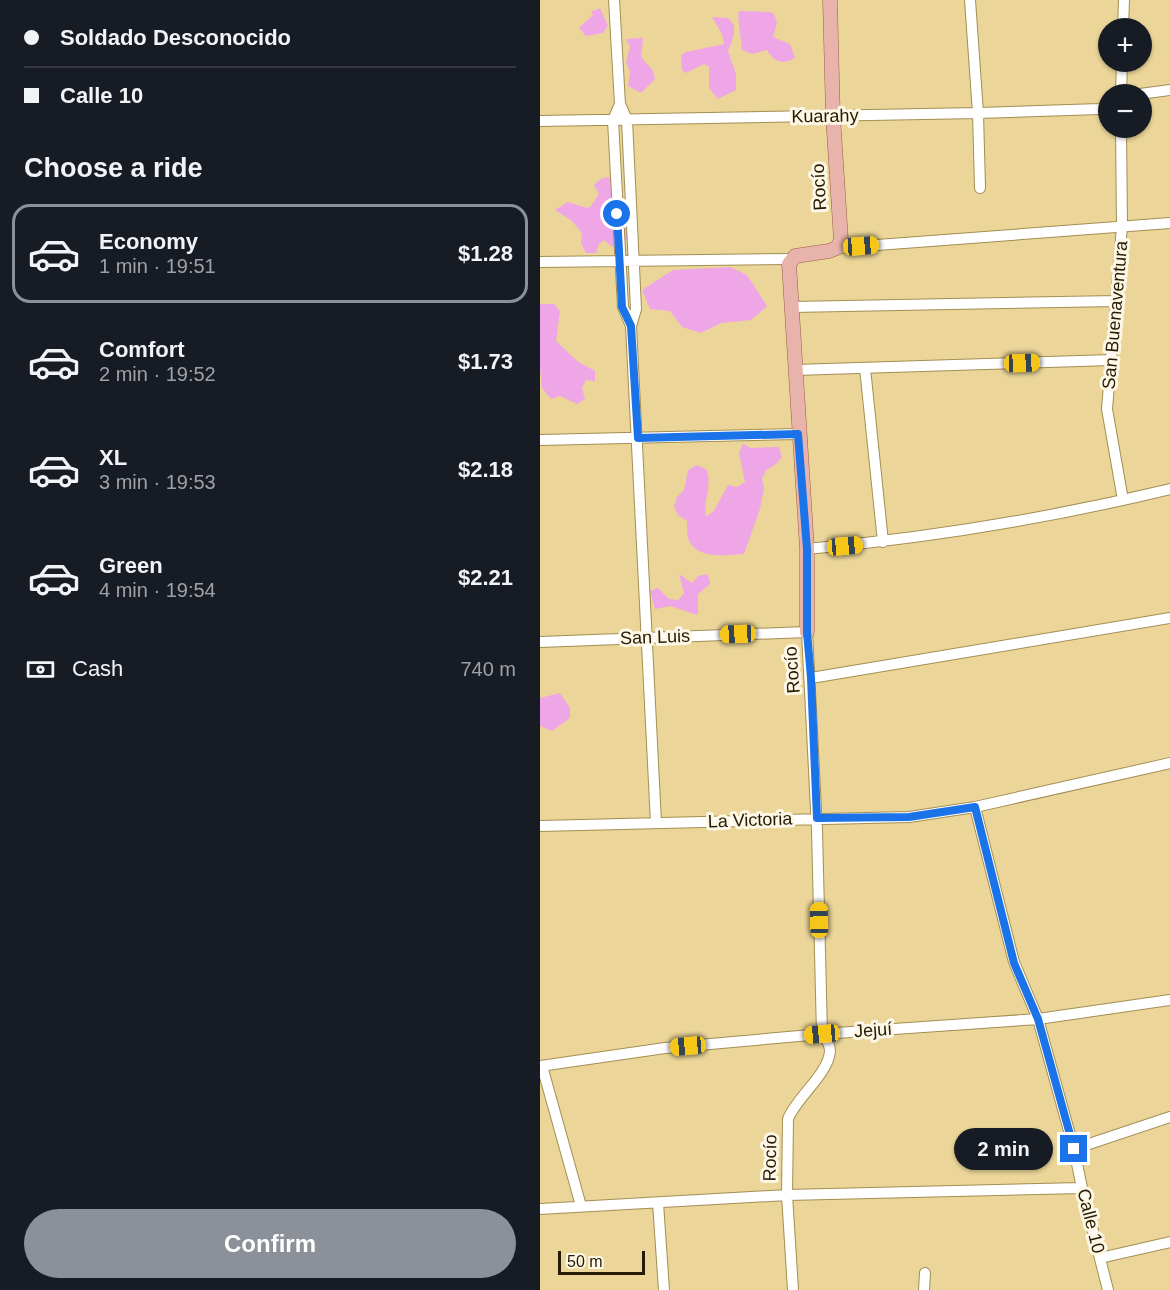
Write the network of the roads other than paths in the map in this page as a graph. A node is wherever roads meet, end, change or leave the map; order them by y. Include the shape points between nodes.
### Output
1 (614, 0) edge
2 (830, 0) edge
3 (969, 0) edge
4 (1124, 0) edge
5 (1123, 18) edge
6 (1170, 90) edge
7 (1152, 92) edge
8 (620, 104) junction
9 (1098, 109) edge
10 (978, 113) junction
11 (833, 116) junction
12 (613, 120) junction
13 (627, 120) junction
14 (540, 121) edge
15 (1121, 138) edge
16 (980, 188) dead end
17 (1170, 223) edge
18 (1122, 226) junction
19 (837, 248) junction
20 (791, 259) junction
21 (619, 261) junction
22 (635, 261) junction
23 (540, 262) edge
24 (1117, 301) junction
25 (792, 307) junction
26 (631, 326) junction
27 (1112, 360) junction
28 (865, 368) junction
29 (795, 370) junction
30 (798, 434) junction
31 (638, 438) junction
32 (540, 440) edge
33 (1170, 489) edge
34 (1123, 500) junction
35 (883, 542) junction
36 (807, 549) junction
37 (1170, 618) edge
38 (807, 632) junction
39 (646, 637) junction
40 (540, 642) edge
41 (811, 678) junction
42 (1170, 763) edge
43 (975, 807) junction
44 (817, 818) junction
45 (656, 823) junction
46 (540, 826) edge
47 (1170, 1000) edge
48 (1038, 1019) junction
49 (822, 1034) junction
50 (541, 1066) edge
51 (1170, 1118) edge
52 (1074, 1149) junction
53 (1082, 1188) junction
54 (787, 1195) junction
55 (658, 1203) junction
56 (580, 1206) junction
57 (540, 1209) edge
58 (1170, 1242) edge
59 (1100, 1258) junction
60 (925, 1273) dead end
61 (664, 1290) edge
62 (793, 1290) edge
63 (924, 1290) edge
64 (1108, 1290) edge

1 - 8 street
2 - 11 main road, Rocío
3 - 10 street
4 - 5 street
6 - 7 street
8 - 12 street
8 - 13 street
9 - 10 street, Kuarahy
10 - 11 street, Kuarahy
10 - 16 street
11 - 13 street, Kuarahy
11 - 19 main road, Rocío via 841,240
12 - 13 street, Kuarahy
12 - 14 street, Kuarahy
12 - 21 street
13 - 22 street
15 - 18 street, San Buenaventura
17 - 18 street
18 - 19 street
18 - 24 street, San Buenaventura
19 - 20 main road
20 - 22 street
20 - 25 main road, Rocío
21 - 22 street
21 - 23 street
21 - 26 street via 622,307
22 - 26 street via 636,309
24 - 25 street
24 - 27 street, San Buenaventura
25 - 29 main road, Rocío
26 - 31 street
27 - 28 street
27 - 34 street, San Buenaventura via 1107,409
28 - 29 street
28 - 35 street
29 - 30 main road, Rocío
30 - 31 street
30 - 36 main road, Rocío
31 - 32 street
31 - 39 street
33 - 34 street
34 - 35 street
35 - 36 street
36 - 38 main road, Rocío
37 - 41 street
38 - 39 street, San Luis
38 - 41 street, Rocío
39 - 40 street, San Luis
39 - 45 street
41 - 44 street, Rocío
42 - 43 street, La Victoria
43 - 44 street, La Victoria via 909,817
43 - 48 street, Calle 10 via 1014,963
44 - 45 street, La Victoria
44 - 49 street, Rocío
45 - 46 street, La Victoria
47 - 48 street, Jejuí
48 - 49 street, Jejuí
48 - 52 street, Calle 10
49 - 50 street, Jejuí via 665,1048
49 - 54 street, Rocío via 830,1050 828,1058 788,1119
50 - 56 street
51 - 52 street
52 - 53 street, Calle 10
53 - 54 street
53 - 59 street, Calle 10
54 - 55 street
54 - 62 street, Rocío
55 - 56 street
55 - 61 street
56 - 57 street
58 - 59 street
59 - 64 street, Calle 10
60 - 63 street

